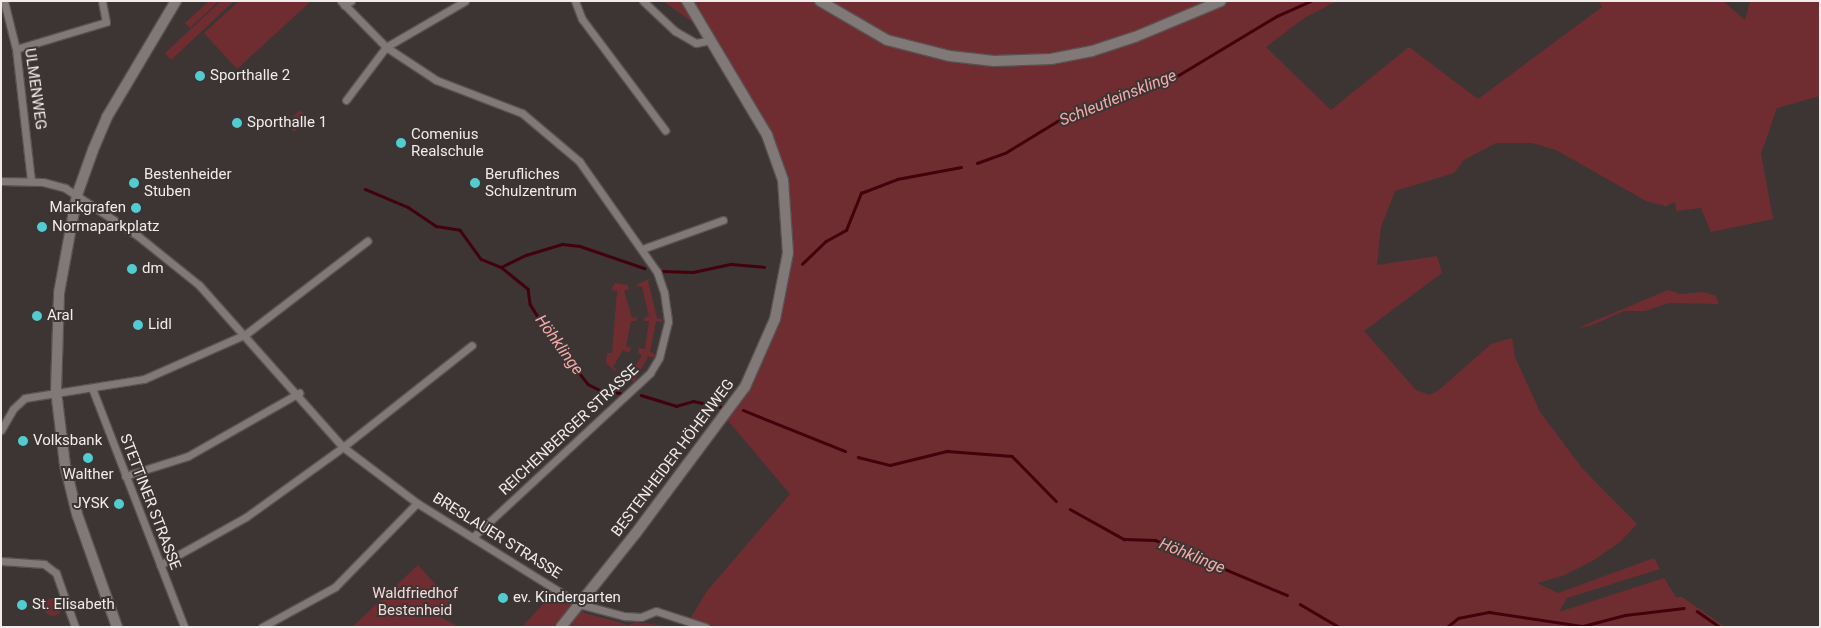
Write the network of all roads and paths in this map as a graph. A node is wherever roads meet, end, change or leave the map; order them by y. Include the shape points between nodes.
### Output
1 (4, 1) edge
2 (102, 1) edge
3 (176, 1) edge
4 (465, 1) edge
5 (575, 1) edge
6 (643, 1) edge
7 (687, 1) edge
8 (820, 1) edge
9 (1221, 1) edge
10 (345, 3) edge
11 (711, 40) junction
12 (386, 47) junction
13 (16, 49) junction
14 (346, 100) dead end
15 (665, 130) dead end
16 (1, 181) edge
17 (31, 181) junction
18 (77, 195) junction
19 (723, 220) dead end
20 (367, 241) dead end
21 (642, 249) junction
22 (246, 334) junction
23 (472, 345) dead end
24 (92, 388) junction
25 (56, 392) junction
26 (298, 393) junction
27 (1, 430) edge
28 (343, 447) junction
29 (125, 476) junction
30 (417, 503) junction
31 (474, 536) junction
32 (1, 561) edge
33 (160, 565) junction
34 (579, 604) junction
35 (75, 627) edge
36 (117, 627) edge
37 (184, 627) edge
38 (262, 627) edge
39 (561, 627) edge
40 (705, 627) edge

1 - 13 street, ULMENWEG
2 - 13 street via 106,22
3 - 18 street via 107,117
4 - 12 street
5 - 15 street via 582,19
6 - 11 street via 675,31 696,42
7 - 11 street, BESTENHEIDER HÖHENWEG
8 - 9 street via 887,40 950,56 994,61 1051,59 1092,51 1136,37
10 - 12 street, REICHENBERGER STRASSE
11 - 34 street, BESTENHEIDER HÖHENWEG via 767,135 783,180 788,253 774,319 745,387
12 - 14 street
12 - 21 street, REICHENBERGER STRASSE via 436,80 522,113 579,161
13 - 17 street, ULMENWEG
16 - 17 street, BRESLAUER STRASSE
17 - 18 street, BRESLAUER STRASSE via 54,184
18 - 22 street, BRESLAUER STRASSE via 138,236 192,279
18 - 25 street via 61,266 56,321
19 - 21 street
20 - 22 street
21 - 31 street, REICHENBERGER STRASSE via 661,284 668,322 655,366
22 - 24 street via 144,379
22 - 26 street, BRESLAUER STRASSE
23 - 28 street
24 - 25 street
24 - 29 street, STETTINER STRASSE
25 - 27 street via 25,398 13,409
25 - 36 street via 71,495
26 - 28 street, BRESLAUER STRASSE
26 - 29 street via 188,456
28 - 30 street, BRESLAUER STRASSE
28 - 33 street via 246,517
29 - 33 street, STETTINER STRASSE
30 - 31 street, BRESLAUER STRASSE
30 - 38 street via 335,587
31 - 34 street, BRESLAUER STRASSE
32 - 35 street via 44,564 56,573
33 - 37 street, STETTINER STRASSE
34 - 39 street, BESTENHEIDER HÖHENWEG
34 - 40 street, BRESLAUER STRASSE via 624,616 641,617 656,610

